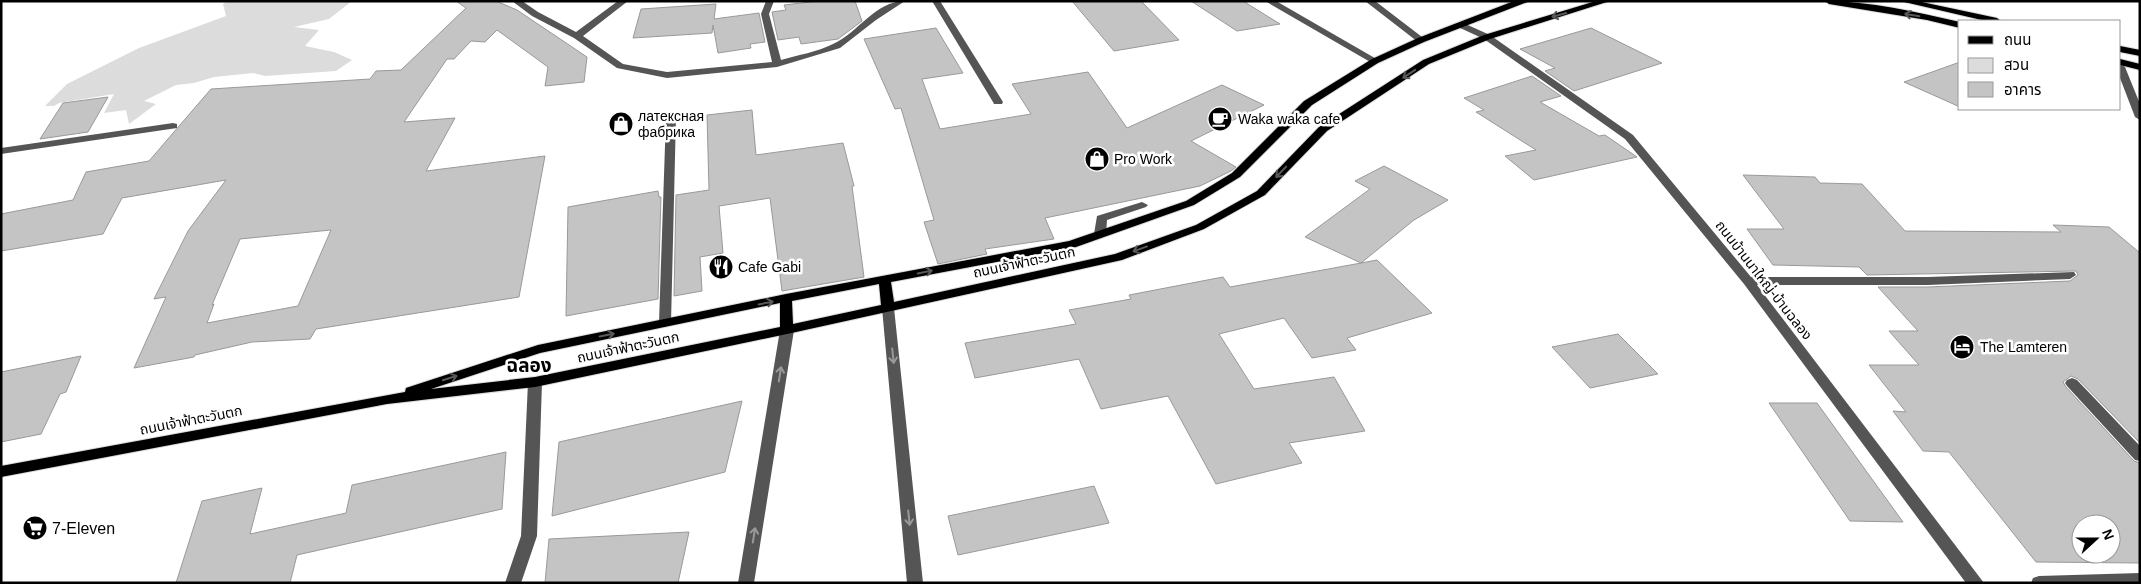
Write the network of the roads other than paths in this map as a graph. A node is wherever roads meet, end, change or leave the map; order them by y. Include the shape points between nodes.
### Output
1 (516, 1) edge
2 (624, 1) edge
3 (770, 1) edge
4 (901, 1) edge
5 (936, 1) edge
6 (1268, 1) edge
7 (1369, 1) edge
8 (1526, 1) edge
9 (1606, 1) edge
10 (1829, 1) edge
11 (1904, 1) edge
12 (1992, 20) edge
13 (1460, 25) junction
14 (1958, 25) edge
15 (577, 36) junction
16 (1487, 38) junction
17 (1421, 40) junction
18 (2121, 49) edge
19 (2140, 53) edge
20 (1376, 61) junction
21 (2121, 62) edge
22 (777, 64) junction
23 (2140, 66) edge
24 (2121, 70) edge
25 (998, 102) dead end
26 (671, 116) dead end
27 (2140, 117) edge
28 (173, 126) dead end
29 (1, 151) edge
30 (1142, 204) dead end
31 (1100, 234) junction
32 (2070, 275) dead end
33 (885, 280) junction
34 (1748, 281) junction
35 (786, 298) junction
36 (888, 308) junction
37 (665, 323) junction
38 (787, 330) junction
39 (535, 382) junction
40 (2072, 383) dead end
41 (387, 399) junction
42 (2140, 456) edge
43 (1, 472) edge
44 (2140, 580) edge
45 (512, 583) edge
46 (746, 583) edge
47 (915, 583) edge
48 (1976, 583) edge
49 (2039, 583) edge

1 - 15 street
2 - 15 street
3 - 22 street via 765,14
4 - 22 street via 837,46
5 - 25 street
6 - 20 street
7 - 17 street
8 - 13 main road, ถนนเจ้าฟ้าตะวันตก
9 -> 16 main road, ถนนเจ้าฟ้าตะวันตก
14 -> 10 main road
11 - 12 main road
13 - 16 street, ถนนบ้านนาใหญ่-บ้านฉลอง
13 - 17 main road, ถนนเจ้าฟ้าตะวันตก
15 - 22 street via 620,66 666,75
16 - 34 street, ถนนบ้านนาใหญ่-บ้านฉลอง via 1629,137
16 -> 36 main road, ถนนเจ้าฟ้าตะวันตก via 1426,62 1323,129 1261,193 1200,227 1118,257
17 - 20 main road, ถนนเจ้าฟ้าตะวันตก
18 - 19 main road
20 - 31 main road, ถนนเจ้าฟ้าตะวันตก via 1308,103 1236,175 1190,203
21 - 23 main road
24 - 27 street
26 - 37 street
28 - 29 street
30 - 31 street via 1101,218
33 -> 31 main road, ถนนเจ้าฟ้าตะวันตก via 1072,244
32 - 34 street via 1928,281
33 - 35 main road, ถนนเจ้าฟ้าตะวันตก
33 - 36 main road
34 - 48 street, ถนนบ้านนาใหญ่-บ้านฉลอง
37 -> 35 main road, ถนนเจ้าฟ้าตะวันตก
35 - 38 main road
36 - 38 main road, ถนนเจ้าฟ้าตะวันตก
36 -> 47 street
41 -> 37 main road, ถนนเจ้าฟ้าตะวันตก via 538,349
38 - 39 main road, ถนนเจ้าฟ้าตะวันตก
46 -> 38 street
39 - 41 main road, ถนนเจ้าฟ้าตะวันตก
39 - 45 street via 529,536
40 - 42 street
41 - 43 main road, ถนนเจ้าฟ้าตะวันตก
44 - 49 street

